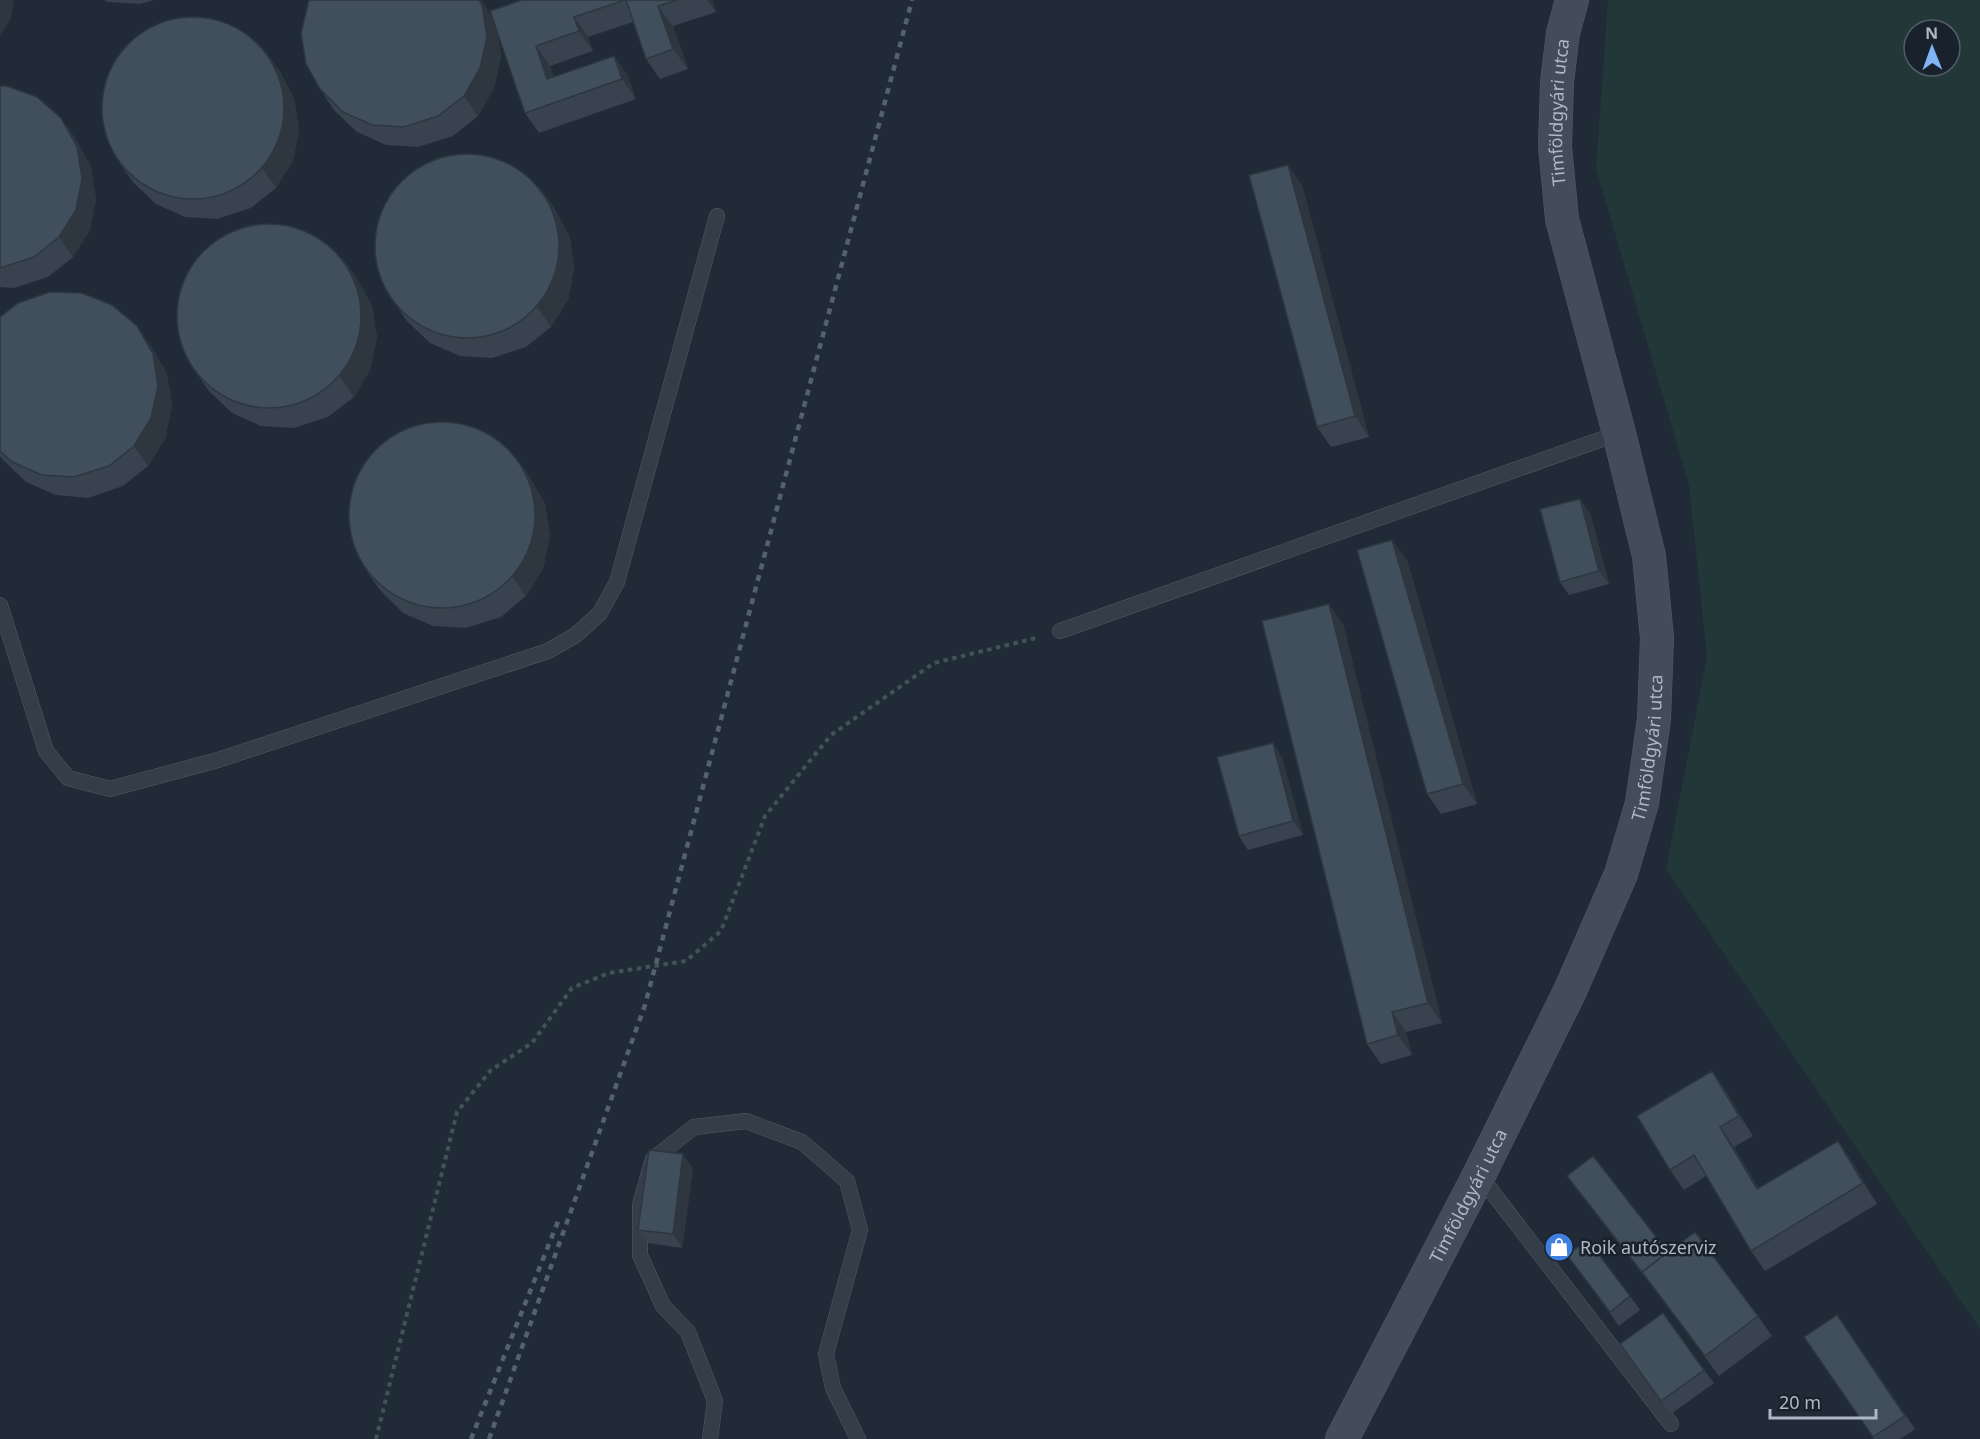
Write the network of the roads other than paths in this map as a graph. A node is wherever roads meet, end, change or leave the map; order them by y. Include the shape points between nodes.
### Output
1 (1572, 0) edge
2 (717, 216) dead end
3 (1619, 433) junction
4 (0, 605) edge
5 (1060, 632) road end
6 (1479, 1175) junction
7 (1671, 1424) dead end
8 (710, 1439) edge
9 (858, 1439) edge
10 (1342, 1439) edge

1 - 3 main road, Timföldgyári utca via 1557,82 1555,146 1562,219
2 - 4 lane via 616,582 600,613 576,635 548,651 218,760 110,789 68,778 46,751
3 - 5 lane
3 - 6 main road, Timföldgyári utca via 1649,556 1657,638 1654,718 1642,803 1621,874 1584,959
6 - 7 lane
6 - 10 main road, Timföldgyári utca
8 - 9 lane via 715,1401 688,1332 663,1306 640,1255 640,1205 653,1159 694,1127 746,1120 802,1142 847,1180 860,1230 826,1354 833,1388

